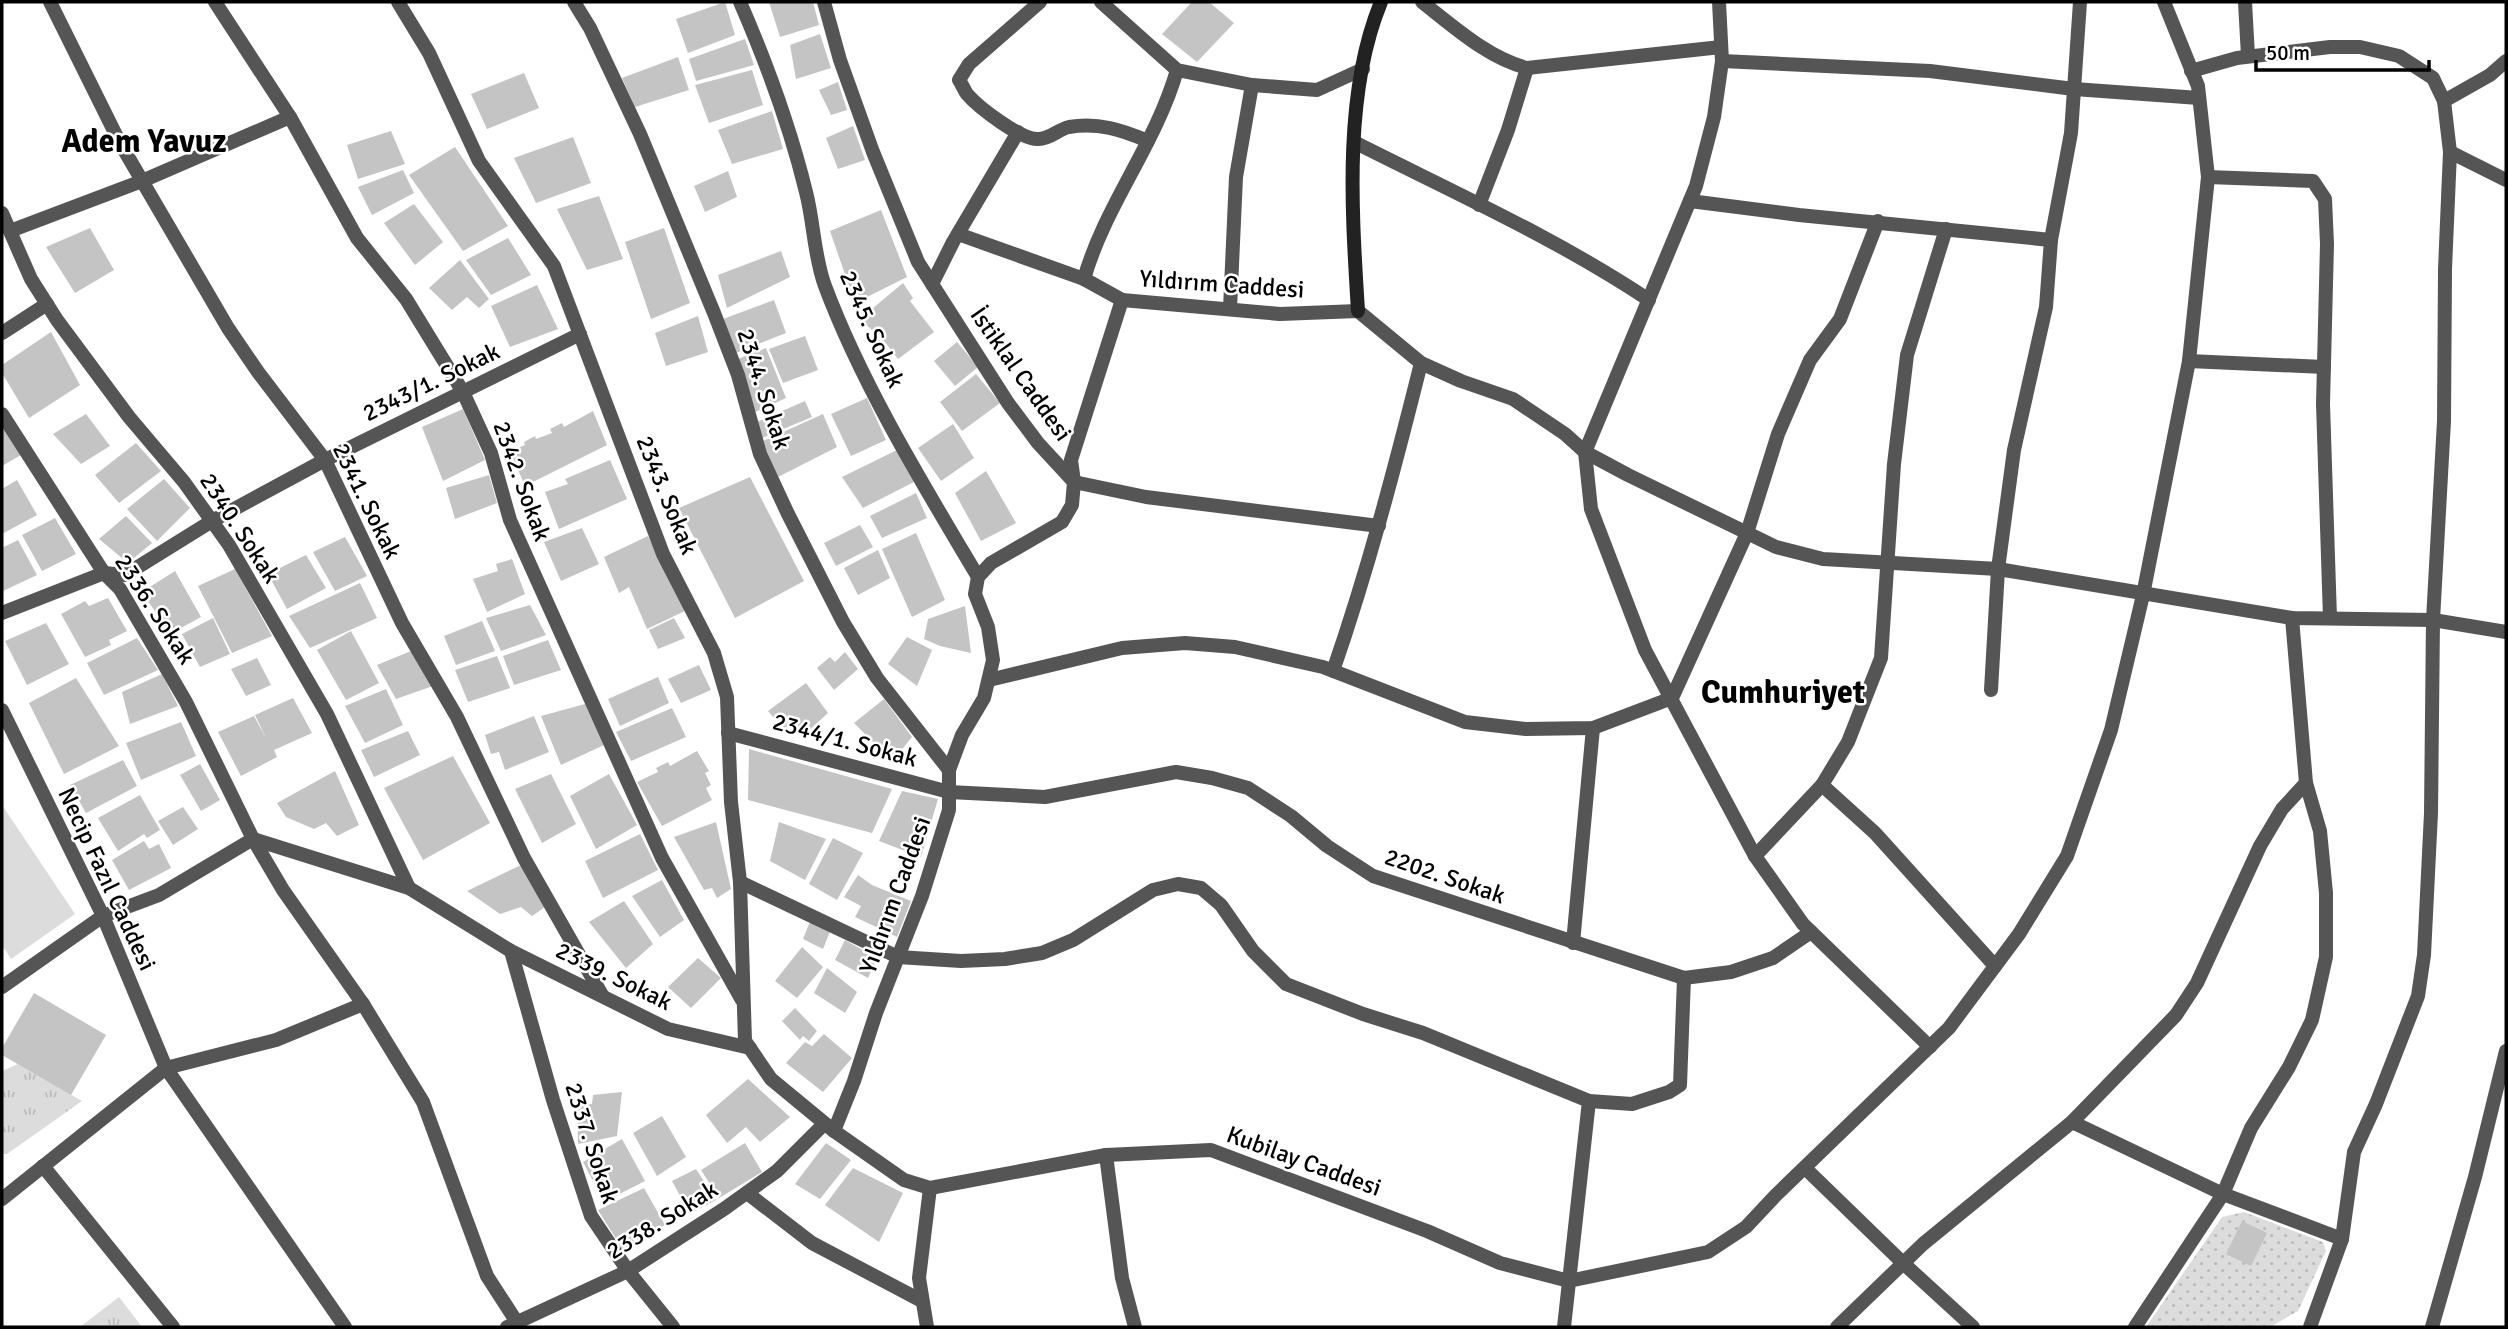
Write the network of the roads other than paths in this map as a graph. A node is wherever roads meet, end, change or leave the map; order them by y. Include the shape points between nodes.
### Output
1 (50, 2) edge
2 (215, 2) edge
3 (398, 2) edge
4 (574, 2) edge
5 (740, 2) edge
6 (824, 2) edge
7 (1040, 2) edge
8 (1101, 2) edge
9 (1381, 2) edge
10 (1422, 2) edge
11 (1719, 2) edge
12 (2080, 2) edge
13 (2164, 2) edge
14 (2245, 2) edge
15 (1722, 54) junction
16 (2248, 57) junction
17 (2506, 61) edge
18 (1527, 68) junction
19 (1363, 69) junction
20 (1177, 71) junction
21 (2191, 71) junction
22 (1252, 85) junction
23 (2074, 89) junction
24 (2200, 99) junction
25 (2444, 101) junction
26 (290, 117) junction
27 (1018, 132) junction
28 (1148, 141) junction
29 (1354, 142) junction
30 (2450, 152) junction
31 (2208, 177) junction
32 (2506, 180) edge
33 (142, 181) junction
34 (1690, 201) junction
35 (1479, 205) junction
36 (2, 214) edge
37 (1878, 222) junction
38 (1945, 229) junction
39 (10, 231) junction
40 (957, 234) junction
41 (2051, 240) junction
42 (1084, 279) junction
43 (932, 284) junction
44 (1122, 300) junction
45 (1649, 300) junction
46 (47, 304) junction
47 (1230, 309) junction
48 (1358, 311) junction
49 (2, 333) edge
50 (580, 334) junction
51 (2189, 361) junction
52 (1421, 363) junction
53 (2324, 367) junction
54 (463, 392) junction
55 (2, 414) edge
56 (1585, 452) junction
57 (325, 460) junction
58 (1074, 482) junction
59 (212, 521) junction
60 (1379, 526) junction
61 (1747, 533) junction
62 (1887, 561) junction
63 (1998, 569) junction
64 (104, 573) junction
65 (978, 577) junction
66 (2143, 595) junction
67 (2, 612) edge
68 (2292, 618) junction
69 (2330, 618) junction
70 (2433, 620) junction
71 (2506, 636) edge
72 (1333, 671) junction
73 (989, 680) junction
74 (1991, 690) dead end
75 (1672, 698) junction
76 (2, 710) edge
77 (1593, 728) junction
78 (729, 733) junction
79 (950, 770) junction
80 (2306, 783) junction
81 (1822, 785) junction
82 (949, 792) junction
83 (253, 839) junction
84 (1755, 856) junction
85 (740, 882) junction
86 (409, 888) junction
87 (103, 916) junction
88 (1811, 932) junction
89 (1573, 943) junction
90 (510, 951) junction
91 (898, 957) junction
92 (1995, 966) junction
93 (1684, 978) junction
94 (2, 987) edge
95 (602, 995) junction
96 (742, 1001) junction
97 (363, 1004) junction
98 (1930, 1047) junction
99 (750, 1048) junction
100 (2506, 1051) edge
101 (166, 1068) junction
102 (1589, 1101) junction
103 (2072, 1122) junction
104 (829, 1127) junction
105 (1105, 1155) junction
106 (43, 1166) junction
107 (1805, 1168) junction
108 (930, 1188) junction
109 (747, 1193) junction
110 (2222, 1194) junction
111 (2, 1199) edge
112 (2342, 1239) junction
113 (1903, 1264) junction
114 (628, 1271) junction
115 (1569, 1281) junction
116 (922, 1301) junction
117 (515, 1326) edge
118 (173, 1327) edge
119 (345, 1327) edge
120 (673, 1327) edge
121 (927, 1327) edge
122 (1135, 1327) edge
123 (1564, 1327) edge
124 (1837, 1327) edge
125 (1973, 1327) edge
126 (2134, 1327) edge
127 (2310, 1327) edge
128 (2432, 1327) edge

1 - 33 street, 2341. Sokak
2 - 26 street, 2342. Sokak
3 - 50 street, 2343. Sokak via 429,54 479,161 554,266
4 - 79 street, 2344. Sokak via 640,134 738,375 760,454 788,514 877,678
5 - 65 street, 2345. Sokak via 785,116 824,284 884,413
6 - 43 street, İstiklal Caddesi via 840,60 898,218
7 - 27 street via 969,64 960,80 966,93
8 - 20 street
9 - 19 street via 1370,29
10 - 18 street via 1475,43 1508,63
11 - 15 street
12 - 23 street
13 - 21 street
14 - 16 street
15 - 18 street
15 - 23 street via 1930,71
15 - 34 street via 1714,117
16 - 21 street
16 - 25 street via 2360,47 2399,56 2433,78
17 - 25 street
18 - 35 street
19 - 22 street via 1317,90
19 - 29 street
20 - 22 street
20 - 28 street
21 - 24 street
22 - 47 street via 1236,177
23 - 24 street
23 - 41 street via 2071,133
24 - 31 street
25 - 30 street
26 - 33 street
26 - 54 street, 2342. Sokak via 357,238 406,299
27 - 28 street via 1040,139 1067,127 1092,125 1119,128
27 - 40 street
28 - 42 street via 1106,220
29 - 35 street
29 - 48 street
30 - 32 street
30 - 70 street via 2444,421
31 - 51 street
31 - 53 street via 2313,181 2325,199
33 - 39 street
33 - 57 street, 2341. Sokak via 228,328
34 - 37 street
34 - 45 street
35 - 45 street via 1608,273
36 - 39 street, 2340. Sokak
37 - 38 street
37 - 61 street via 1840,318 1810,360 1778,435
38 - 41 street
38 - 62 street via 1907,355
39 - 46 street, 2340. Sokak
40 - 42 street
40 - 43 street
41 - 63 street via 2046,307 2014,450
42 - 44 street
43 - 58 street, İstiklal Caddesi via 1008,403
44 - 47 street, Yıldırım Caddesi
44 - 58 street, Yıldırım Caddesi via 1071,460
45 - 56 street
46 - 49 street
46 - 59 street, 2340. Sokak
47 - 48 street, Yıldırım Caddesi via 1280,314
48 - 52 street
50 - 54 street, 2343/1. Sokak
50 - 78 street, 2343. Sokak via 663,554 714,653 727,697
51 - 53 street
51 - 66 street
52 - 56 street via 1513,399
52 - 60 street
53 - 69 street
54 - 57 street, 2343/1. Sokak
54 - 96 street, 2342. Sokak via 491,453 510,520 627,782 662,858
55 - 64 street, 2336. Sokak
56 - 61 street
56 - 75 street via 1591,509 1645,650
57 - 59 street, 2343/1. Sokak
57 - 95 street, 2341. Sokak via 402,623 457,717 524,858
58 - 60 street via 1146,497
58 - 65 street, Yıldırım Caddesi via 1072,505 1062,522 991,563
59 - 64 street, 2343/1. Sokak via 125,575
59 - 86 street, 2340. Sokak via 327,714
60 - 72 street
61 - 62 street via 1776,547 1823,559
61 - 75 street
62 - 63 street
62 - 81 street via 1881,658 1848,742
63 - 66 street
63 - 74 street
64 - 67 street, 2343/1. Sokak
64 - 83 street, 2336. Sokak via 120,589 187,702
65 - 73 street, Yıldırım Caddesi via 975,594 988,627 993,660
66 - 68 street
66 - 92 street via 2111,730 2067,856
68 - 69 street
68 - 80 street
69 - 70 street
70 - 71 street
70 - 112 street via 2431,813 2418,996 2354,1152
72 - 73 street via 1235,647 1185,643 1122,648
72 - 77 street via 1465,722 1525,729
73 - 79 street, Yıldırım Caddesi
75 - 77 street
75 - 84 street
76 - 87 street, Necip Fazıl Caddesi
77 - 89 street
78 - 82 street, 2344/1. Sokak
78 - 85 street, 2343. Sokak
79 - 82 street, Yıldırım Caddesi
80 - 103 street via 2282,809 2260,846 2197,984 2176,1015
80 - 110 street via 2320,831 2326,957 2312,1020 2251,1128
81 - 84 street
81 - 92 street via 1894,853
82 - 89 street, 2202. Sokak via 1045,797 1176,772 1212,778 1248,788 1373,876
82 - 91 street, Yıldırım Caddesi via 949,810
83 - 86 street, 2339. Sokak
83 - 87 street via 159,895
83 - 97 street
84 - 88 street
85 - 91 street
85 - 96 street, 2343. Sokak
86 - 90 street, 2339. Sokak
87 - 94 street
87 - 101 street, Necip Fazıl Caddesi
88 - 93 street, 2202. Sokak via 1773,958 1731,972
88 - 98 street
89 - 93 street, 2202. Sokak
90 - 95 street, 2339. Sokak
90 - 114 street, 2337. Sokak via 591,1216
91 - 102 street via 961,961 1042,953 1073,940 1153,890 1178,884 1201,888 1221,905 1253,951 1286,984 1423,1033
91 - 104 street, Yıldırım Caddesi via 854,1081
92 - 98 street
93 - 102 street via 1680,1084 1632,1104
95 - 99 street, 2339. Sokak via 668,1029
96 - 99 street, 2343. Sokak via 745,1041
97 - 101 street via 276,1040
97 - 117 street via 423,1102 487,1276
98 - 107 street
99 - 104 street via 771,1079
100 - 128 street
101 - 106 street
101 - 119 street, Necip Fazıl Caddesi
102 - 115 street
103 - 110 street
103 - 113 street
104 - 108 street via 904,1180
104 - 109 street, 2338. Sokak
105 - 108 street, Kubilay Caddesi
105 - 115 street, Kubilay Caddesi via 1211,1150 1500,1263
105 - 122 street via 1122,1278
106 - 111 street
106 - 118 street
107 - 113 street
107 - 115 street via 1746,1227 1708,1252
108 - 116 street via 919,1278
109 - 114 street, 2338. Sokak
109 - 116 street via 812,1242
110 - 112 street
110 - 126 street
112 - 127 street
113 - 124 street
113 - 125 street
114 - 117 street, 2338. Sokak
114 - 120 street, 2337. Sokak
115 - 123 street
116 - 121 street

